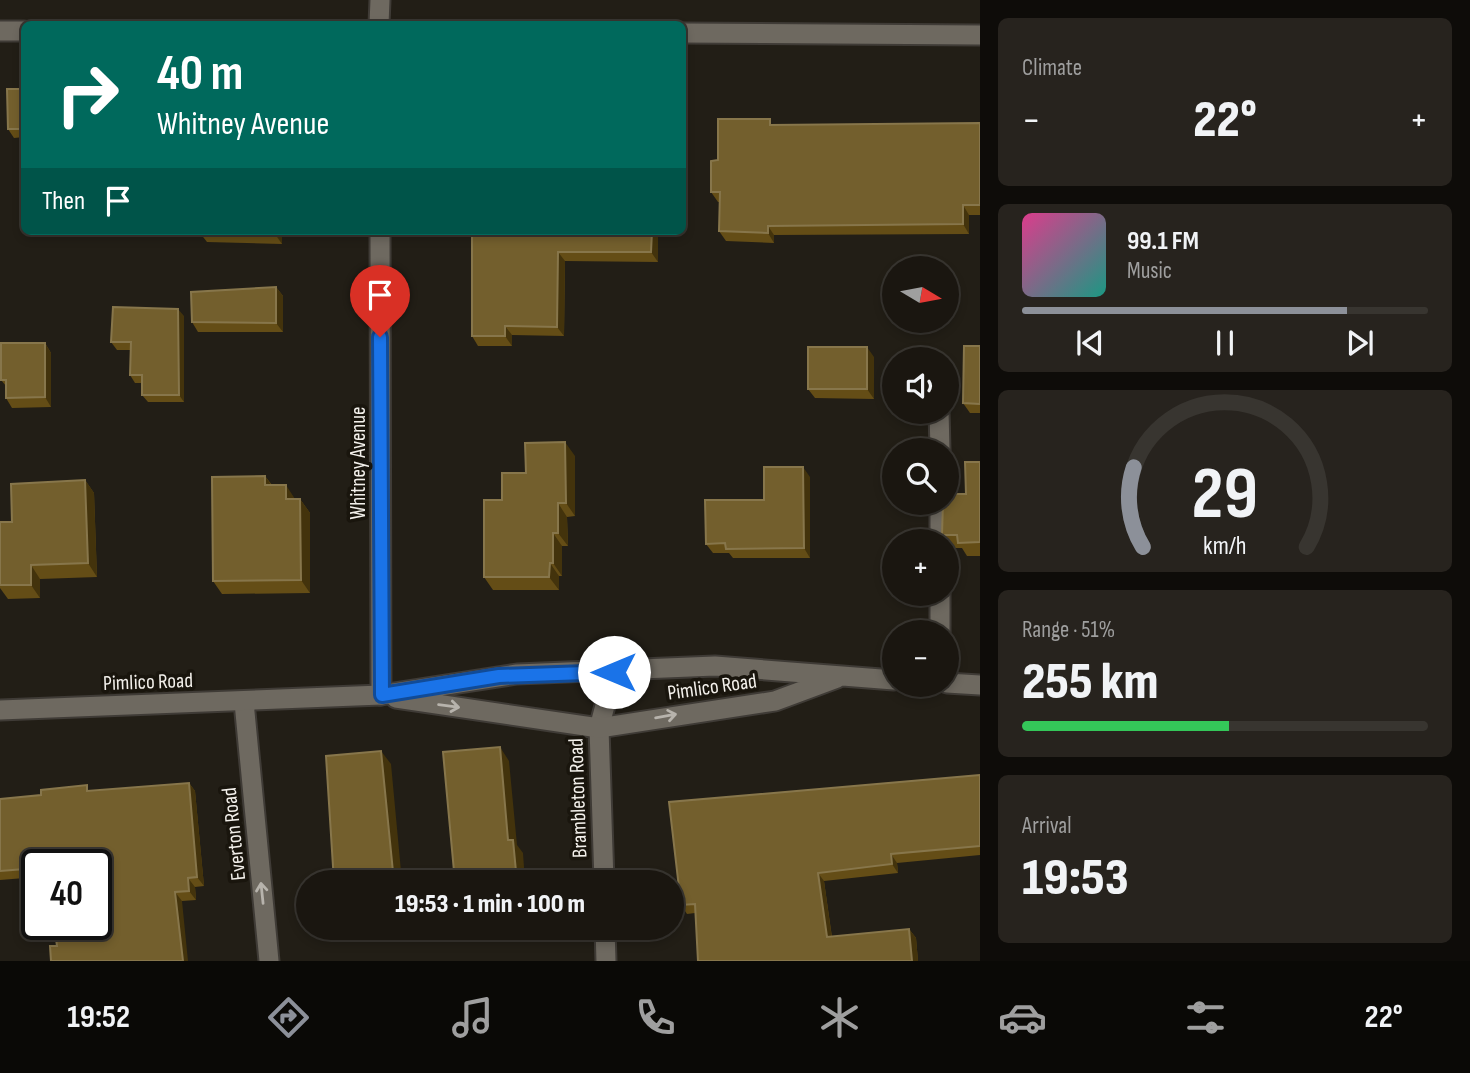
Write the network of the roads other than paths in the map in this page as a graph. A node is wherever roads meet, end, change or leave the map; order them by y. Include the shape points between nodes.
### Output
1 (380, 0) edge
2 (379, 21) edge
3 (0, 31) edge
4 (21, 31) edge
5 (686, 33) edge
6 (980, 35) edge
7 (380, 235) edge
8 (614, 672) junction
9 (838, 677) junction
10 (882, 679) edge
11 (959, 684) edge
12 (980, 685) edge
13 (382, 695) junction
14 (244, 702) junction
15 (0, 710) edge
16 (599, 728) junction
17 (604, 870) edge
18 (605, 940) edge
19 (269, 961) edge
20 (606, 961) edge

1 - 2 street
3 - 4 street
5 - 6 street
7 - 13 street, Whitney Avenue
8 - 9 street, Pimlico Road via 741,666
8 - 13 street, Pimlico Road via 481,678
8 - 16 street, Brambleton Road
9 - 10 street, Pimlico Road
16 -> 9 street, Pimlico Road via 775,701
11 - 12 street
13 - 14 street, Pimlico Road
13 -> 16 street, Pimlico Road
14 - 15 street, Pimlico Road
19 -> 14 street, Everton Road
16 - 17 street, Brambleton Road
18 - 20 street

